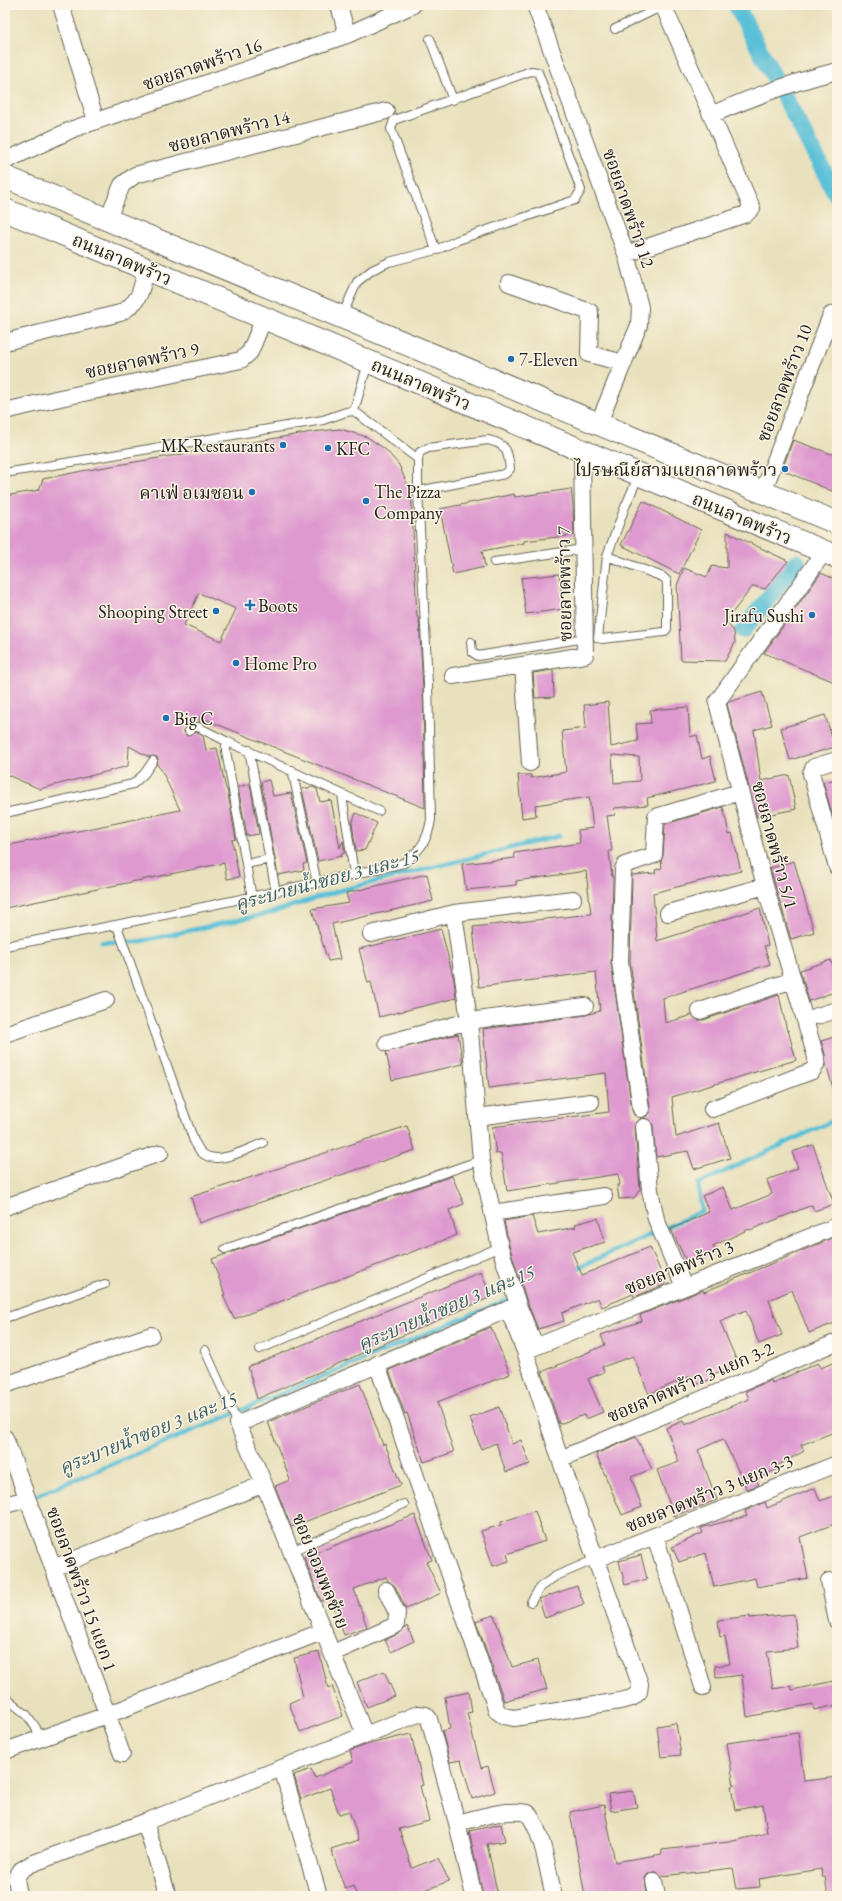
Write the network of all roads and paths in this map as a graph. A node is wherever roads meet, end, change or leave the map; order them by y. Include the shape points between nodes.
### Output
1 (61, 5) edge
2 (339, 5) edge
3 (413, 5) edge
4 (535, 5) edge
5 (663, 6) edge
6 (615, 29) dead end
7 (347, 35) junction
8 (430, 39) dead end
9 (837, 70) edge
10 (453, 100) junction
11 (386, 111) dead end
12 (711, 115) junction
13 (96, 121) junction
14 (5, 161) edge
15 (5, 177) edge
16 (5, 210) edge
17 (107, 220) junction
18 (436, 250) junction
19 (626, 254) junction
20 (146, 269) junction
21 (509, 283) dead end
22 (837, 313) edge
23 (342, 317) junction
24 (264, 318) junction
25 (5, 342) edge
26 (368, 362) junction
27 (624, 363) junction
28 (354, 411) junction
29 (5, 412) edge
30 (598, 424) junction
31 (582, 451) junction
32 (418, 459) junction
33 (5, 473) edge
34 (639, 475) junction
35 (418, 491) junction
36 (763, 492) junction
37 (837, 523) edge
38 (583, 549) junction
39 (831, 555) edge
40 (607, 556) junction
41 (494, 562) dead end
42 (585, 638) junction
43 (471, 642) dead end
44 (522, 666) junction
45 (452, 676) dead end
46 (189, 732) dead end
47 (226, 741) junction
48 (249, 750) junction
49 (837, 760) edge
50 (153, 761) dead end
51 (530, 763) dead end
52 (292, 770) junction
53 (740, 792) junction
54 (342, 795) junction
55 (378, 811) dead end
56 (5, 813) edge
57 (270, 860) junction
58 (246, 864) junction
59 (837, 867) edge
60 (354, 874) junction
61 (317, 883) junction
62 (765, 886) junction
63 (276, 892) junction
64 (252, 898) junction
65 (573, 899) dead end
66 (668, 913) dead end
67 (454, 914) junction
68 (117, 926) junction
69 (371, 934) dead end
70 (5, 946) edge
71 (793, 980) junction
72 (106, 1000) dead end
73 (585, 1006) dead end
74 (837, 1010) edge
75 (700, 1011) dead end
76 (817, 1016) dead end
77 (469, 1021) junction
78 (5, 1034) edge
79 (387, 1043) dead end
80 (591, 1102) dead end
81 (641, 1109) dead end
82 (712, 1109) dead end
83 (477, 1117) junction
84 (644, 1127) dead end
85 (263, 1143) dead end
86 (160, 1153) dead end
87 (481, 1160) junction
88 (604, 1196) dead end
89 (5, 1207) edge
90 (492, 1213) junction
91 (837, 1226) edge
92 (225, 1248) dead end
93 (500, 1248) junction
94 (105, 1284) dead end
95 (684, 1287) junction
96 (514, 1301) junction
97 (5, 1318) edge
98 (151, 1335) dead end
99 (837, 1342) edge
100 (530, 1348) junction
101 (260, 1349) dead end
102 (205, 1350) dead end
103 (377, 1364) junction
104 (5, 1385) edge
105 (235, 1418) junction
106 (5, 1438) edge
107 (560, 1459) junction
108 (837, 1464) edge
109 (264, 1484) junction
110 (27, 1499) junction
111 (404, 1504) dead end
112 (5, 1505) edge
113 (655, 1536) junction
114 (291, 1551) junction
115 (596, 1559) junction
116 (53, 1568) junction
117 (830, 1581) dead end
118 (386, 1590) dead end
119 (531, 1602) dead end
120 (837, 1621) edge
121 (324, 1631) junction
122 (333, 1653) junction
123 (702, 1687) dead end
124 (5, 1697) edge
125 (107, 1715) junction
126 (365, 1735) junction
127 (40, 1739) junction
128 (5, 1752) edge
129 (122, 1754) dead end
130 (282, 1768) junction
131 (145, 1822) junction
132 (457, 1823) junction
133 (19, 1896) edge
134 (168, 1896) edge
135 (319, 1896) edge
136 (474, 1896) edge
137 (554, 1896) edge

1 - 13 street
2 - 7 street
3 - 7 street, ซอยลาดพร้าว 16
4 - 19 street, ซอยลาดพร้าว 12
5 - 6 lane
5 - 12 street
7 - 13 street, ซอยลาดพร้าว 16
8 - 10 lane
9 - 12 street via 762,93
10 - 18 lane via 394,120 391,129
10 - 18 lane via 531,71 540,73 581,190 575,200
11 - 17 street, ซอยลาดพร้าว 14 via 135,175 122,185
12 - 19 street via 751,210
13 - 14 street, ซอยลาดพร้าว 16
15 - 17 main road, ถนนลาดพร้าว
16 - 20 main road, ถนนลาดพร้าว
17 - 23 main road, ถนนลาดพร้าว
18 - 23 lane via 389,262 367,273 357,282
19 - 27 street, ซอยลาดพร้าว 12 via 640,307 640,317
20 - 24 main road, ถนนลาดพร้าว
20 - 25 street via 140,295 131,306 120,313
21 - 27 street via 590,312 589,354
22 - 36 street, ซอยลาดพร้าว 10 via 831,315
23 - 30 main road, ถนนลาดพร้าว
24 - 26 main road, ถนนลาดพร้าว
24 - 29 street, ซอยลาดพร้าว 9 via 250,352 241,360
26 - 28 lane
26 - 31 main road, ถนนลาดพร้าว
27 - 30 street, ซอยลาดพร้าว 12
28 - 32 lane
28 - 33 lane via 323,420
30 - 36 main road, ถนนลาดพร้าว
31 - 34 main road, ถนนลาดพร้าว
31 - 38 street, ซอยลาดพร้าว 7
32 - 35 lane
32 - 35 lane via 420,452 428,448 488,440 506,449 509,453 510,469 505,474
34 - 39 main road, ถนนลาดพร้าว
34 - 40 lane
35 - 60 lane via 428,684 431,820 429,834 422,848 404,863
36 - 37 main road, ถนนลาดพร้าว
38 - 41 lane
38 - 42 street, ซอยลาดพร้าว 7
39 - 53 street, ซอยลาดพร้าว 5/1 via 717,702
40 - 40 lane via 663,577 667,581 664,632 598,638
42 - 43 lane via 478,656 472,652
42 - 44 street, ซอยลาดพร้าว 7 via 584,656
44 - 45 street, ซอยลาดพร้าว 7
44 - 51 street
46 - 47 lane via 198,727
47 - 48 lane
47 - 58 lane
48 - 52 lane
48 - 57 lane
49 - 59 street via 814,767 811,774
50 - 56 lane via 133,784
52 - 54 lane
52 - 61 lane
53 - 62 street, ซอยลาดพร้าว 5/1
53 - 81 street via 656,817 654,855 623,868 620,962
54 - 55 lane
54 - 60 lane
57 - 58 lane
57 - 63 lane
58 - 64 lane
60 - 61 lane
61 - 63 lane
62 - 66 street
62 - 71 street, ซอยลาดพร้าว 5/1
63 - 64 lane
64 - 68 lane
65 - 67 street
67 - 69 street
67 - 77 street
68 - 70 lane
68 - 85 lane via 200,1151 207,1156 224,1157
71 - 75 street
71 - 82 street, ซอยลาดพร้าว 5/1 via 816,1057 816,1065 812,1072
72 - 78 street
73 - 77 street
74 - 76 street
77 - 79 street
77 - 83 street
80 - 83 street
83 - 87 street
84 - 95 street via 650,1190 660,1230
86 - 89 street
87 - 90 street
87 - 92 lane
88 - 90 street
90 - 93 street
91 - 95 street, ซอยลาดพร้าว 3
93 - 96 street
93 - 101 lane
94 - 97 lane
95 - 100 street, ซอยลาดพร้าว 3
96 - 100 street
96 - 103 street
98 - 104 street
99 - 107 street, ซอยลาดพร้าว 3 แยก 3-2
100 - 107 street
102 - 105 lane
103 - 105 street
103 - 115 street via 497,1711 504,1716 514,1718 620,1701 632,1698 639,1692 640,1684
105 - 109 street, ซอย จอมพลซ้าย
106 - 110 street, ซอยลาดพร้าว 15 แยก 1
107 - 115 street
108 - 113 street, ซอยลาดพร้าว 3 แยก 3-3
109 - 114 street, ซอย จอมพลซ้าย
109 - 116 street
110 - 112 street
110 - 116 street, ซอยลาดพร้าว 15 แยก 1
111 - 114 lane
113 - 115 street, ซอยลาดพร้าว 3 แยก 3-3
113 - 123 street
114 - 121 street, ซอย จอมพลซ้าย
115 - 119 lane via 556,1576 540,1587
116 - 125 street, ซอยลาดพร้าว 15 แยก 1
117 - 120 street
118 - 122 street via 397,1613 396,1625
121 - 122 street, ซอย จอมพลซ้าย
121 - 125 street
122 - 126 street, ซอย จอมพลซ้าย
124 - 127 lane via 27,1715
125 - 127 street
125 - 129 street, ซอยลาดพร้าว 15 แยก 1
126 - 130 street
126 - 132 street via 418,1714 426,1715
127 - 128 street
130 - 131 street
130 - 135 street
131 - 133 street via 31,1864 21,1870 16,1878
131 - 134 street
132 - 136 street
132 - 137 street via 507,1812 528,1813 539,1835

